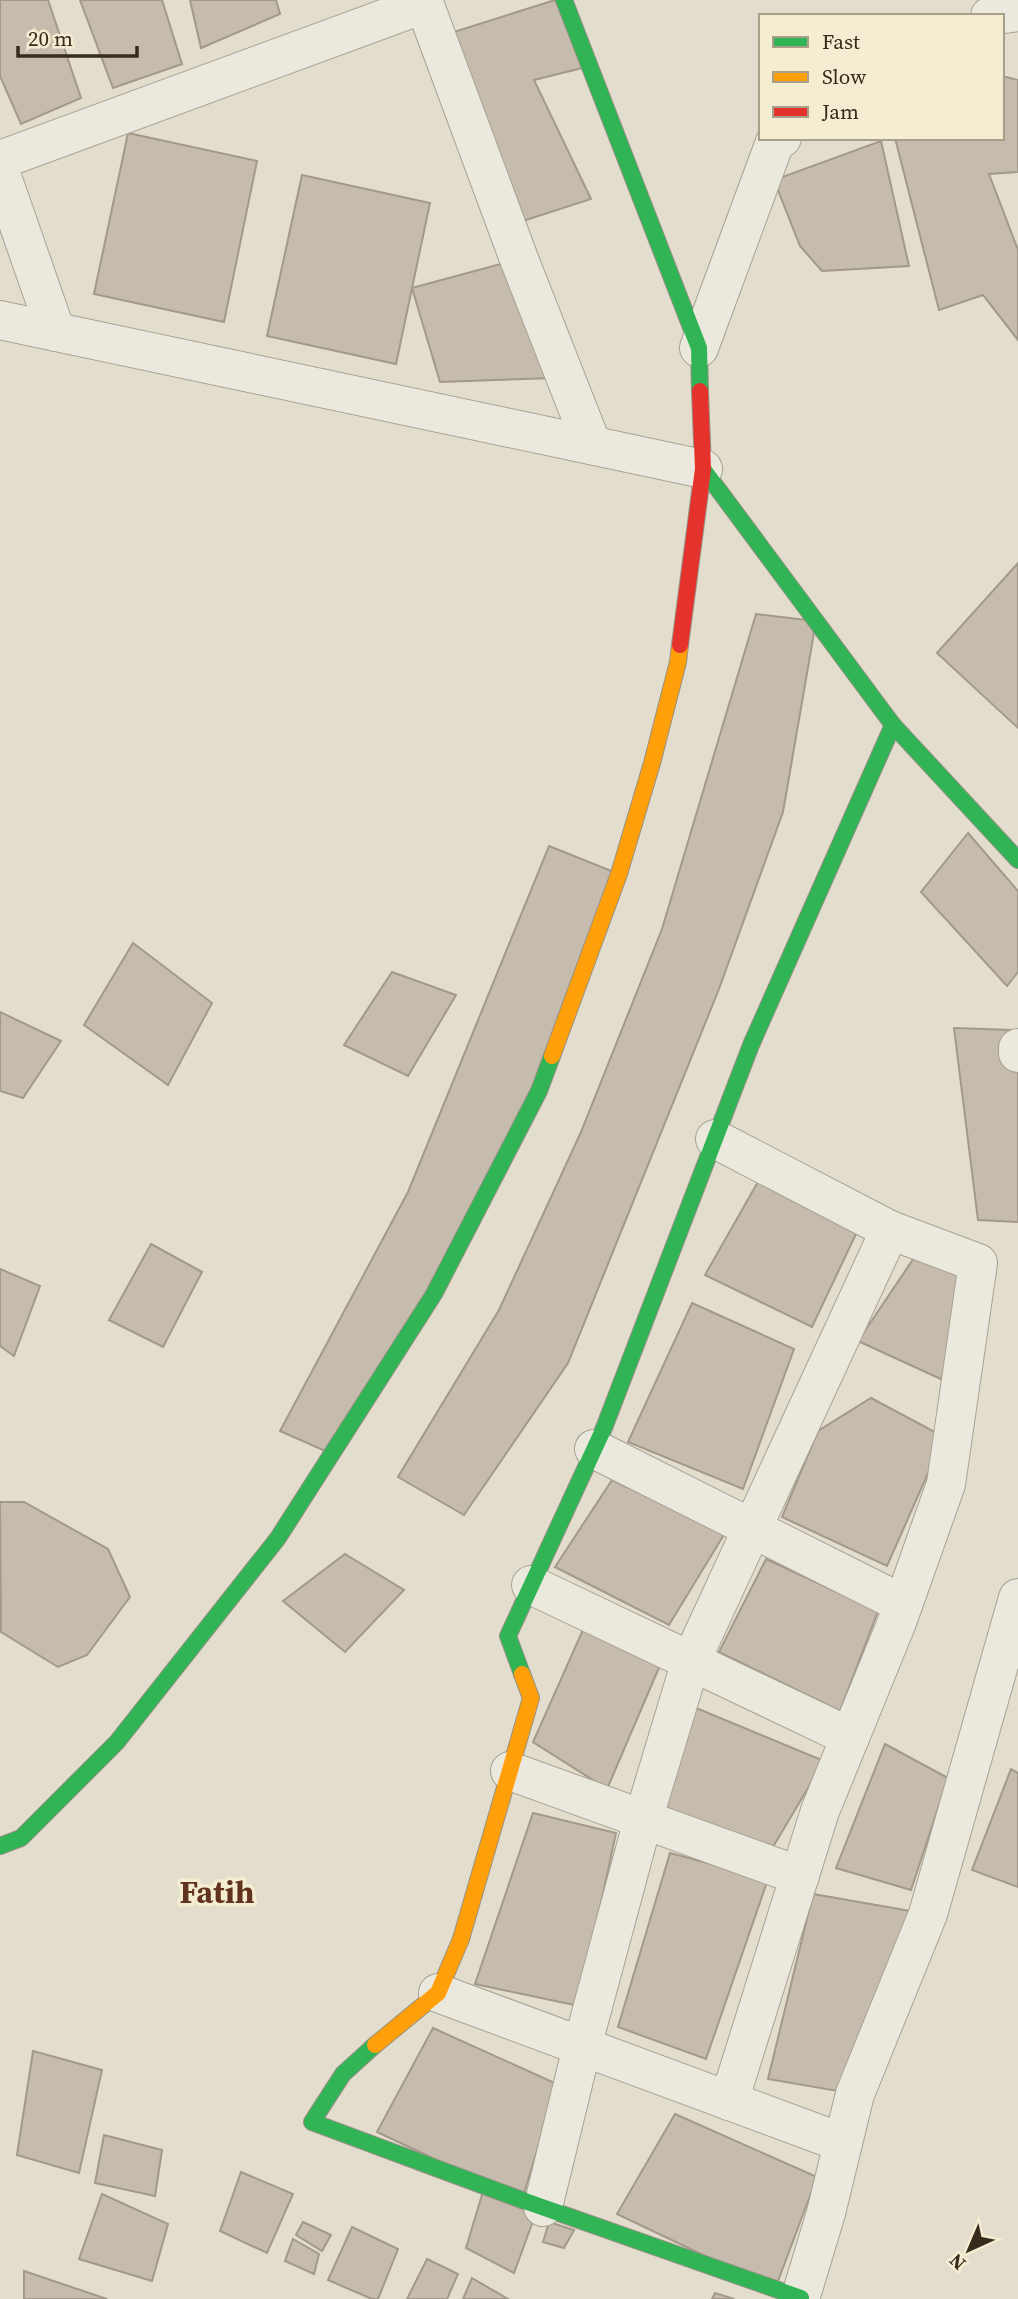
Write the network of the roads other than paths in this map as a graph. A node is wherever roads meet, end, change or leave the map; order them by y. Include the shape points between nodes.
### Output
1 (564, 0) edge
2 (424, 2) edge
3 (778, 140) edge
4 (0, 160) edge
5 (0, 171) edge
6 (0, 320) edge
7 (56, 332) junction
8 (699, 348) junction
9 (592, 445) junction
10 (703, 469) junction
11 (893, 725) junction
12 (1018, 860) edge
13 (715, 1139) junction
14 (890, 1230) junction
15 (594, 1449) junction
16 (752, 1528) junction
17 (531, 1585) junction
18 (1018, 1598) edge
19 (903, 1604) junction
20 (691, 1661) junction
21 (850, 1737) junction
22 (510, 1771) junction
23 (643, 1820) junction
24 (0, 1846) edge
25 (800, 1876) junction
26 (438, 1993) junction
27 (582, 2047) junction
28 (729, 2101) junction
29 (843, 2143) junction
30 (543, 2207) junction
31 (800, 2298) edge

1 - 8 street
2 - 4 street
2 - 9 street
3 - 8 street
5 - 7 street
6 - 7 street
7 - 9 street
8 - 10 street
9 - 10 street
10 - 11 street
10 - 24 street via 678,662 655,750 619,874 540,1091 434,1294 278,1538 117,1742 21,1838
11 - 12 street
11 - 13 street via 751,1045
13 - 14 street
13 - 15 street
14 - 16 street
14 - 19 street via 978,1263 946,1484
15 - 16 street
15 - 17 street
16 - 19 street
16 - 20 street
17 - 20 street
17 - 22 street via 508,1636 531,1698
18 - 29 street via 928,1914 855,2095
19 - 21 street
20 - 21 street
20 - 23 street
21 - 25 street
22 - 23 street
22 - 26 street via 461,1939
23 - 25 street
23 - 27 street
25 - 28 street
26 - 27 street
26 - 30 street via 344,2074 312,2122
27 - 28 street
27 - 30 street
28 - 29 street
29 - 31 street
30 - 31 street

